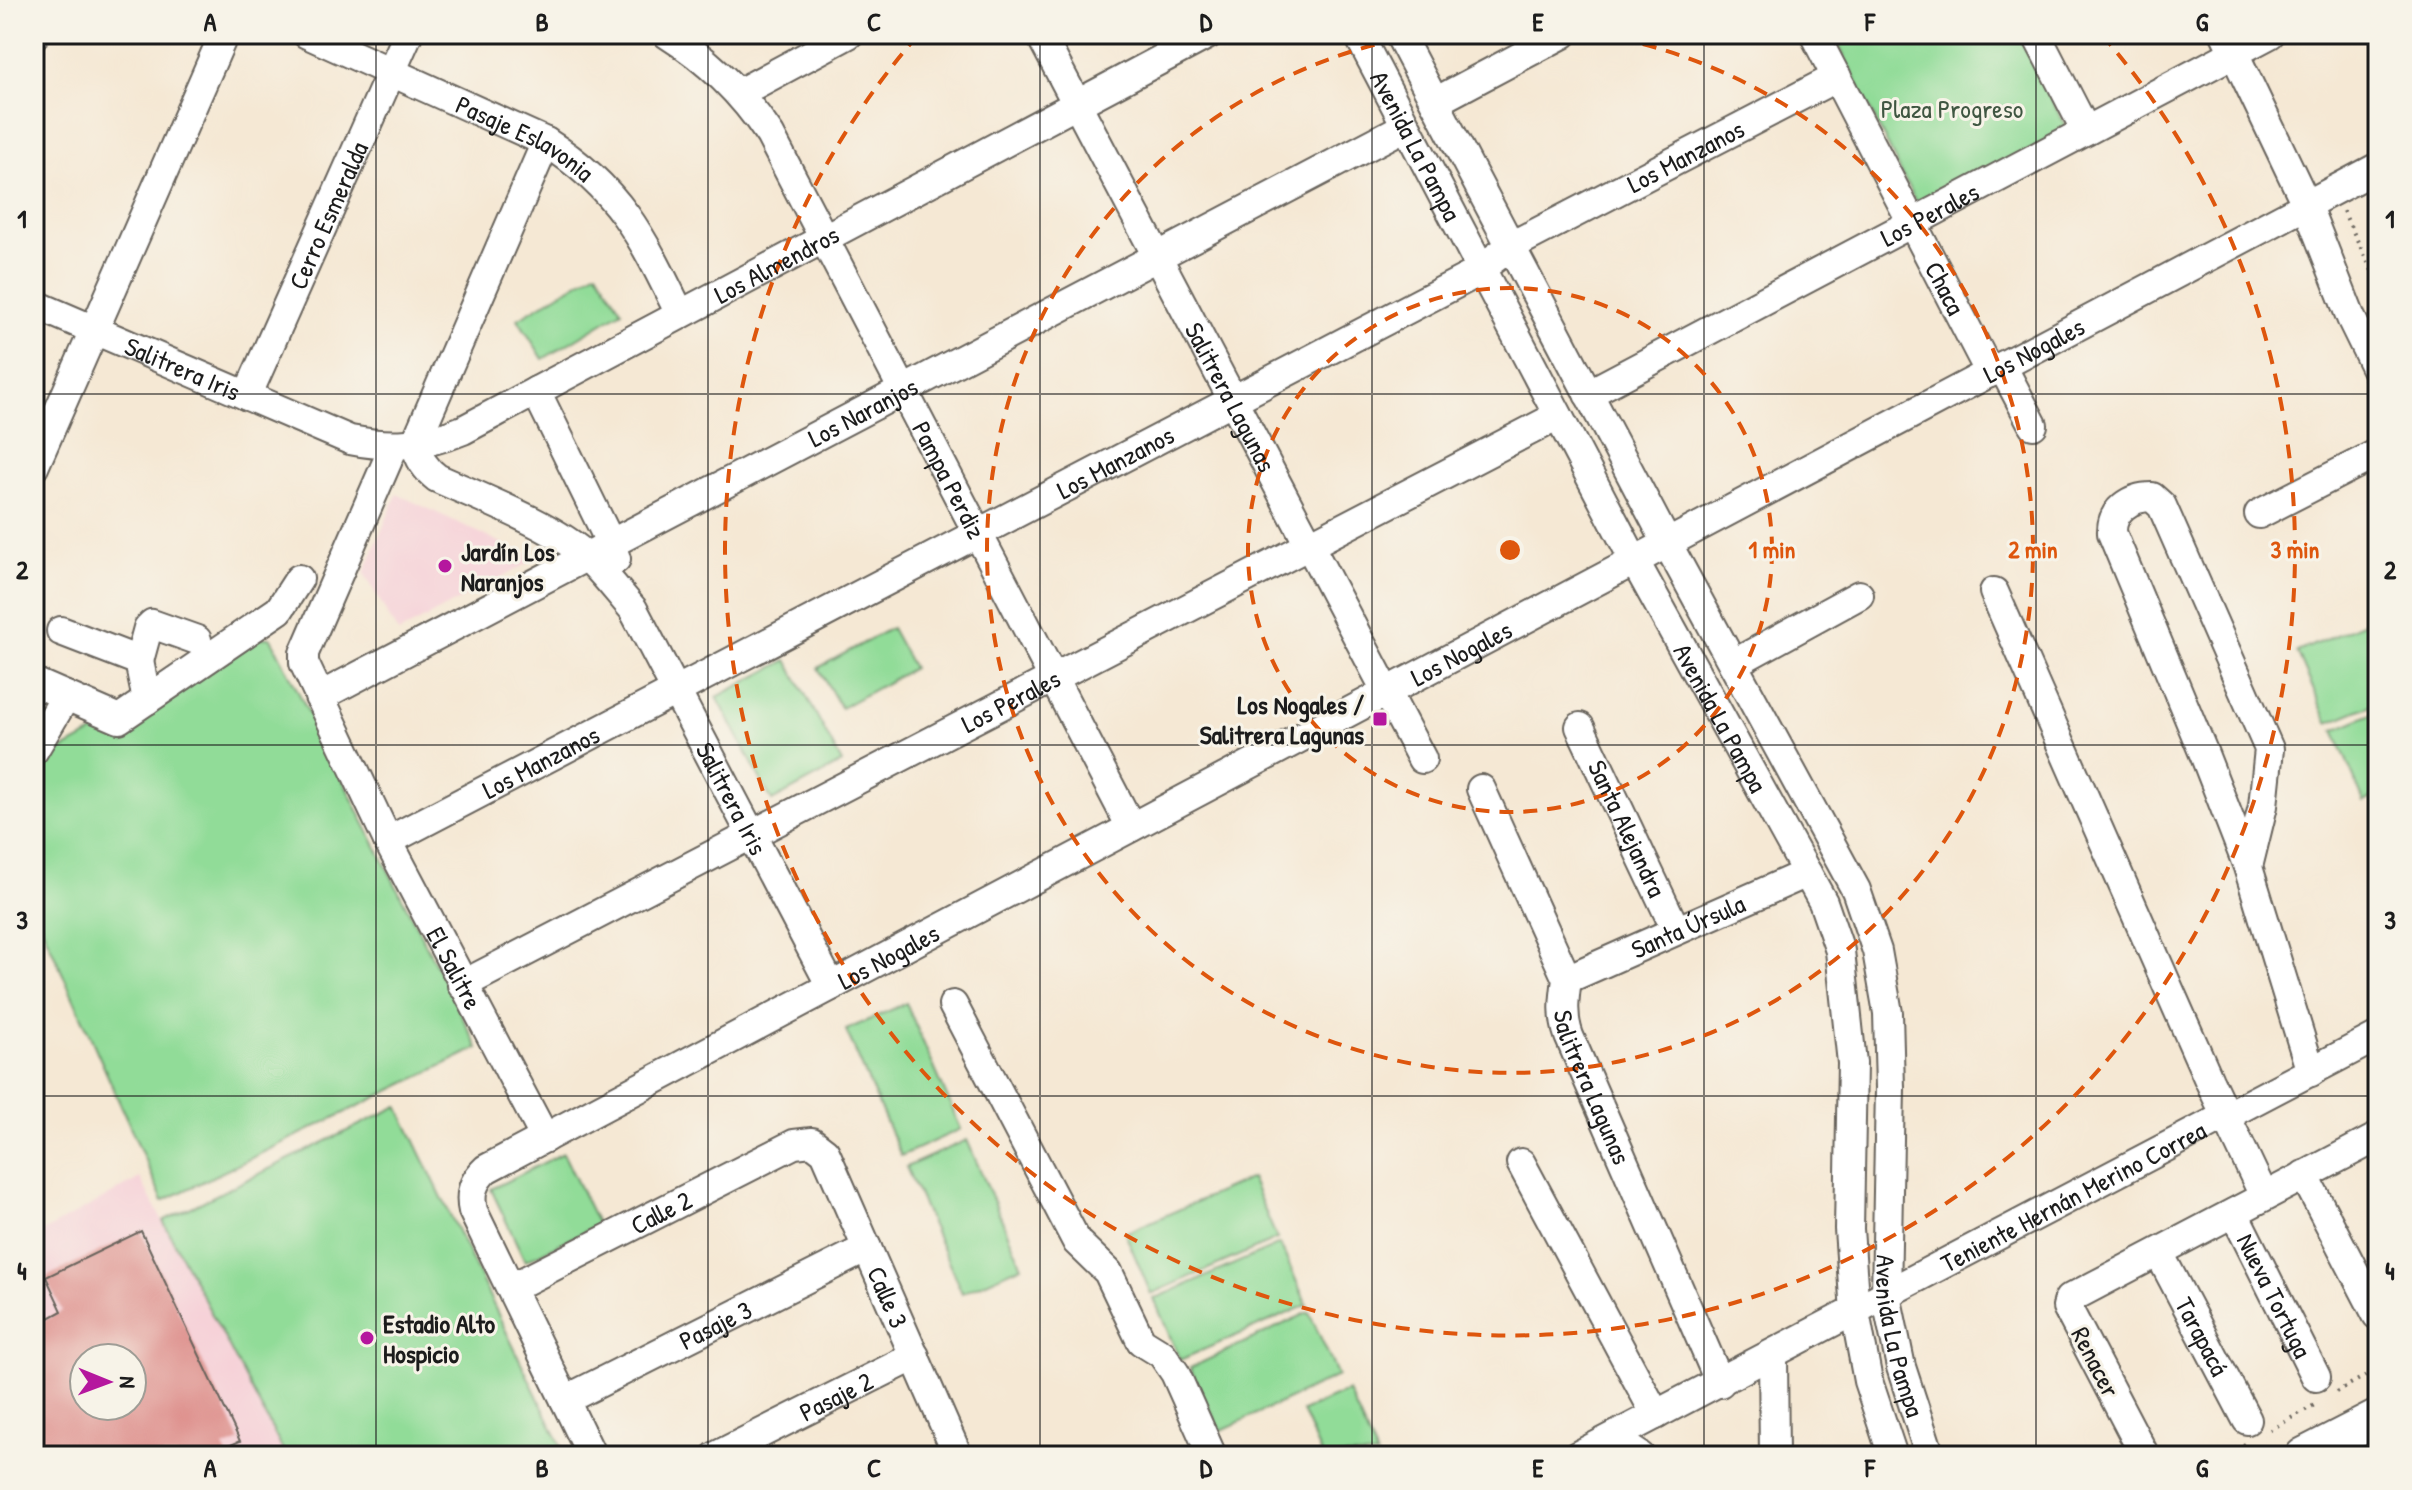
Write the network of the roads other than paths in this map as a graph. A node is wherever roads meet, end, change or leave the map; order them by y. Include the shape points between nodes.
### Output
1 (224, 34) edge
2 (307, 34) edge
3 (408, 34) edge
4 (667, 34) edge
5 (849, 34) edge
6 (1040, 34) edge
7 (1209, 34) edge
8 (1358, 34) edge
9 (1399, 34) edge
10 (1563, 34) edge
11 (1814, 34) edge
12 (2036, 34) edge
13 (2270, 34) edge
14 (2230, 43) edge
15 (391, 72) junction
16 (1837, 77) junction
17 (739, 93) junction
18 (1435, 102) junction
19 (1077, 104) junction
20 (1406, 126) junction
21 (2086, 131) junction
22 (546, 142) junction
23 (2378, 167) edge
24 (2307, 206) junction
25 (1912, 223) junction
26 (824, 238) junction
27 (1511, 246) junction
28 (1157, 257) junction
29 (1482, 270) junction
30 (34, 304) edge
31 (680, 314) junction
32 (94, 330) junction
33 (1996, 369) junction
34 (2378, 373) edge
35 (903, 390) junction
36 (536, 391) junction
37 (1588, 394) junction
38 (247, 396) junction
39 (1233, 401) junction
40 (1558, 416) junction
41 (2033, 425) dead end
42 (330, 433) joint
43 (405, 445) junction
44 (2378, 453) edge
45 (34, 467) edge
46 (2259, 514) dead end
47 (978, 534) junction
48 (1667, 543) junction
49 (1309, 545) junction
50 (599, 550) junction
51 (1634, 560) junction
52 (299, 579) dead end
53 (1994, 592) dead end
54 (1859, 595) dead end
55 (61, 631) dead end
56 (197, 640) dead end
57 (139, 661) junction
58 (1733, 664) junction
59 (1053, 678) junction
60 (34, 682) edge
61 (675, 691) junction
62 (1386, 692) junction
63 (66, 696) junction
64 (319, 697) junction
65 (147, 700) junction
66 (1580, 727) dead end
67 (34, 750) edge
68 (1422, 759) dead end
69 (1481, 789) dead end
70 (1131, 827) junction
71 (751, 835) junction
72 (388, 841) junction
73 (2248, 867) junction
74 (1807, 873) junction
75 (1676, 930) junction
76 (1567, 979) junction
77 (462, 985) junction
78 (831, 986) junction
79 (953, 1005) dead end
80 (2378, 1036) edge
81 (2311, 1072) junction
82 (2227, 1114) junction
83 (545, 1138) junction
84 (2378, 1139) edge
85 (812, 1142) joint
86 (1521, 1163) dead end
87 (2304, 1175) junction
88 (2264, 1196) junction
89 (2234, 1213) junction
90 (867, 1248) junction
91 (2159, 1253) junction
92 (511, 1288) junction
93 (1886, 1295) junction
94 (1855, 1312) junction
95 (2377, 1315) edge
96 (1773, 1355) junction
97 (915, 1356) junction
98 (2316, 1377) dead end
99 (1720, 1383) junction
100 (565, 1400) junction
101 (1656, 1415) junction
102 (2378, 1418) edge
103 (2252, 1432) road end
104 (1613, 1438) junction
105 (592, 1456) edge
106 (716, 1456) edge
107 (958, 1456) edge
108 (1212, 1456) edge
109 (1577, 1456) edge
110 (1640, 1456) edge
111 (1774, 1456) edge
112 (1893, 1456) edge
113 (1930, 1456) edge
114 (2145, 1456) edge
115 (2304, 1456) edge

1 - 32 street
2 - 15 street, Pasaje Eslavonia
3 - 15 street, Cerro Esmeralda
4 - 17 street, Pampa Perdiz via 710,64
5 - 17 street
6 - 19 street, Salitrera Lagunas
7 - 19 street, Los Almendros
8 - 20 street, Avenida La Pampa
9 - 18 street, Avenida La Pampa
10 - 18 street
11 - 16 street, Chaca
12 - 21 street
13 - 14 street, Los Perales
14 - 21 street, Los Perales
14 - 24 street
15 - 22 street, Pasaje Eslavonia
15 - 38 street, Cerro Esmeralda
16 - 25 street, Chaca
16 - 27 street, Los Manzanos
17 - 26 street, Pampa Perdiz via 770,135
18 - 27 street, Avenida La Pampa
19 - 26 street, Los Almendros
19 - 28 street, Salitrera Lagunas
20 - 28 street, Los Naranjos
20 - 29 street, Avenida La Pampa
21 - 25 street, Los Perales
22 - 31 street, Pasaje Eslavonia via 591,174 627,215
22 - 43 street, El Salitre
23 - 24 street, Los Nogales
24 - 33 street, Los Nogales
24 - 34 street
25 - 33 street, Chaca
25 - 37 street, Los Perales
26 - 31 street, Los Almendros
26 - 35 street, Pampa Perdiz
27 - 29 street, Los Manzanos
27 - 37 street, Avenida La Pampa
28 - 35 street, Los Naranjos
28 - 39 street, Salitrera Lagunas
29 - 39 street, Los Manzanos
29 - 40 street, Avenida La Pampa
30 - 32 street, Salitrera Iris
31 - 36 street, Los Almendros
32 - 38 street, Salitrera Iris
32 - 45 street
33 - 41 street, Chaca
33 - 48 street, Los Nogales
35 - 47 street, Pampa Perdiz
35 - 50 street, Los Naranjos
36 - 43 street, Los Almendros via 463,430
36 - 50 street, Salitrera Iris
37 - 48 street, Avenida La Pampa
38 - 42 street, Salitrera Iris
39 - 47 street, Los Manzanos
39 - 49 street, Salitrera Lagunas
40 - 49 street, Los Perales
40 - 51 street, Avenida La Pampa
42 - 43 street, Los Almendros
43 - 50 street, Salitrera Iris via 437,478
43 - 64 street, El Salitre via 304,653
44 - 46 street
47 - 59 street, Pampa Perdiz
47 - 61 street, Los Manzanos
48 - 51 street, Los Nogales
48 - 58 street, Avenida La Pampa
49 - 59 street, Los Perales
49 - 62 street, Salitrera Lagunas
50 - 61 street, Salitrera Iris
50 - 64 street, Los Naranjos
51 - 62 street, Los Nogales
51 - 74 street, Avenida La Pampa
52 - 65 street via 279,610
53 - 82 street
54 - 58 street
55 - 57 street
56 - 57 street via 152,624
57 - 65 street
58 - 93 street, Avenida La Pampa via 1856,890 1877,951 1888,1013
59 - 70 street, Pampa Perdiz
59 - 71 street, Los Perales
60 - 63 street
61 - 71 street, Salitrera Iris
61 - 72 street, Los Manzanos
62 - 68 street, Salitrera Lagunas
62 - 70 street, Los Nogales
63 - 65 street via 119,719
63 - 67 street
64 - 72 street, El Salitre
66 - 75 street, Santa Alejandra
69 - 76 street, Salitrera Lagunas
70 - 78 street, Los Nogales
71 - 77 street, Los Perales
71 - 78 street, Salitrera Iris
72 - 77 street, El Salitre
73 - 73 street via 2112,533 2118,510 2139,497 2152,497 2162,506 2269,749 2263,806
73 - 81 street
74 - 75 street, Santa Úrsula
74 - 94 street, Avenida La Pampa via 1840,951 1848,1006 1849,1229
75 - 76 street, Santa Úrsula
76 - 99 street, Salitrera Lagunas via 1563,1004 1569,1036
77 - 83 street, El Salitre
78 - 83 street, Los Nogales
79 - 108 street via 1077,1242 1108,1272 1141,1341 1170,1366
80 - 81 street, Teniente Hernán Merino Correa
81 - 82 street, Teniente Hernán Merino Correa
82 - 88 street, Teniente Hernán Merino Correa
82 - 93 street, Teniente Hernán Merino Correa
83 - 92 street via 486,1169 471,1195 473,1211
84 - 87 street
85 - 90 street, Calle 3 via 825,1152
85 - 92 street, Calle 2 via 794,1144
86 - 101 street
87 - 88 street
87 - 95 street
88 - 89 street
89 - 91 street
89 - 98 street, Nueva Tortuga
90 - 97 street, Calle 3
90 - 100 street, Pasaje 3
91 - 103 street, Tarapacá
91 - 114 street, Renacer via 2069,1299 2067,1307
92 - 100 street
93 - 94 street, Teniente Hernán Merino Correa
93 - 113 street, Avenida La Pampa via 1901,1367
94 - 96 street, Teniente Hernán Merino Correa
94 - 112 street, Avenida La Pampa via 1868,1381
96 - 99 street, Teniente Hernán Merino Correa
96 - 111 street
97 - 106 street, Pasaje 2
97 - 107 street, Calle 3
99 - 101 street, Teniente Hernán Merino Correa
100 - 105 street
101 - 104 street, Teniente Hernán Merino Correa
102 - 115 main road
104 - 109 street, Teniente Hernán Merino Correa
104 - 110 street

